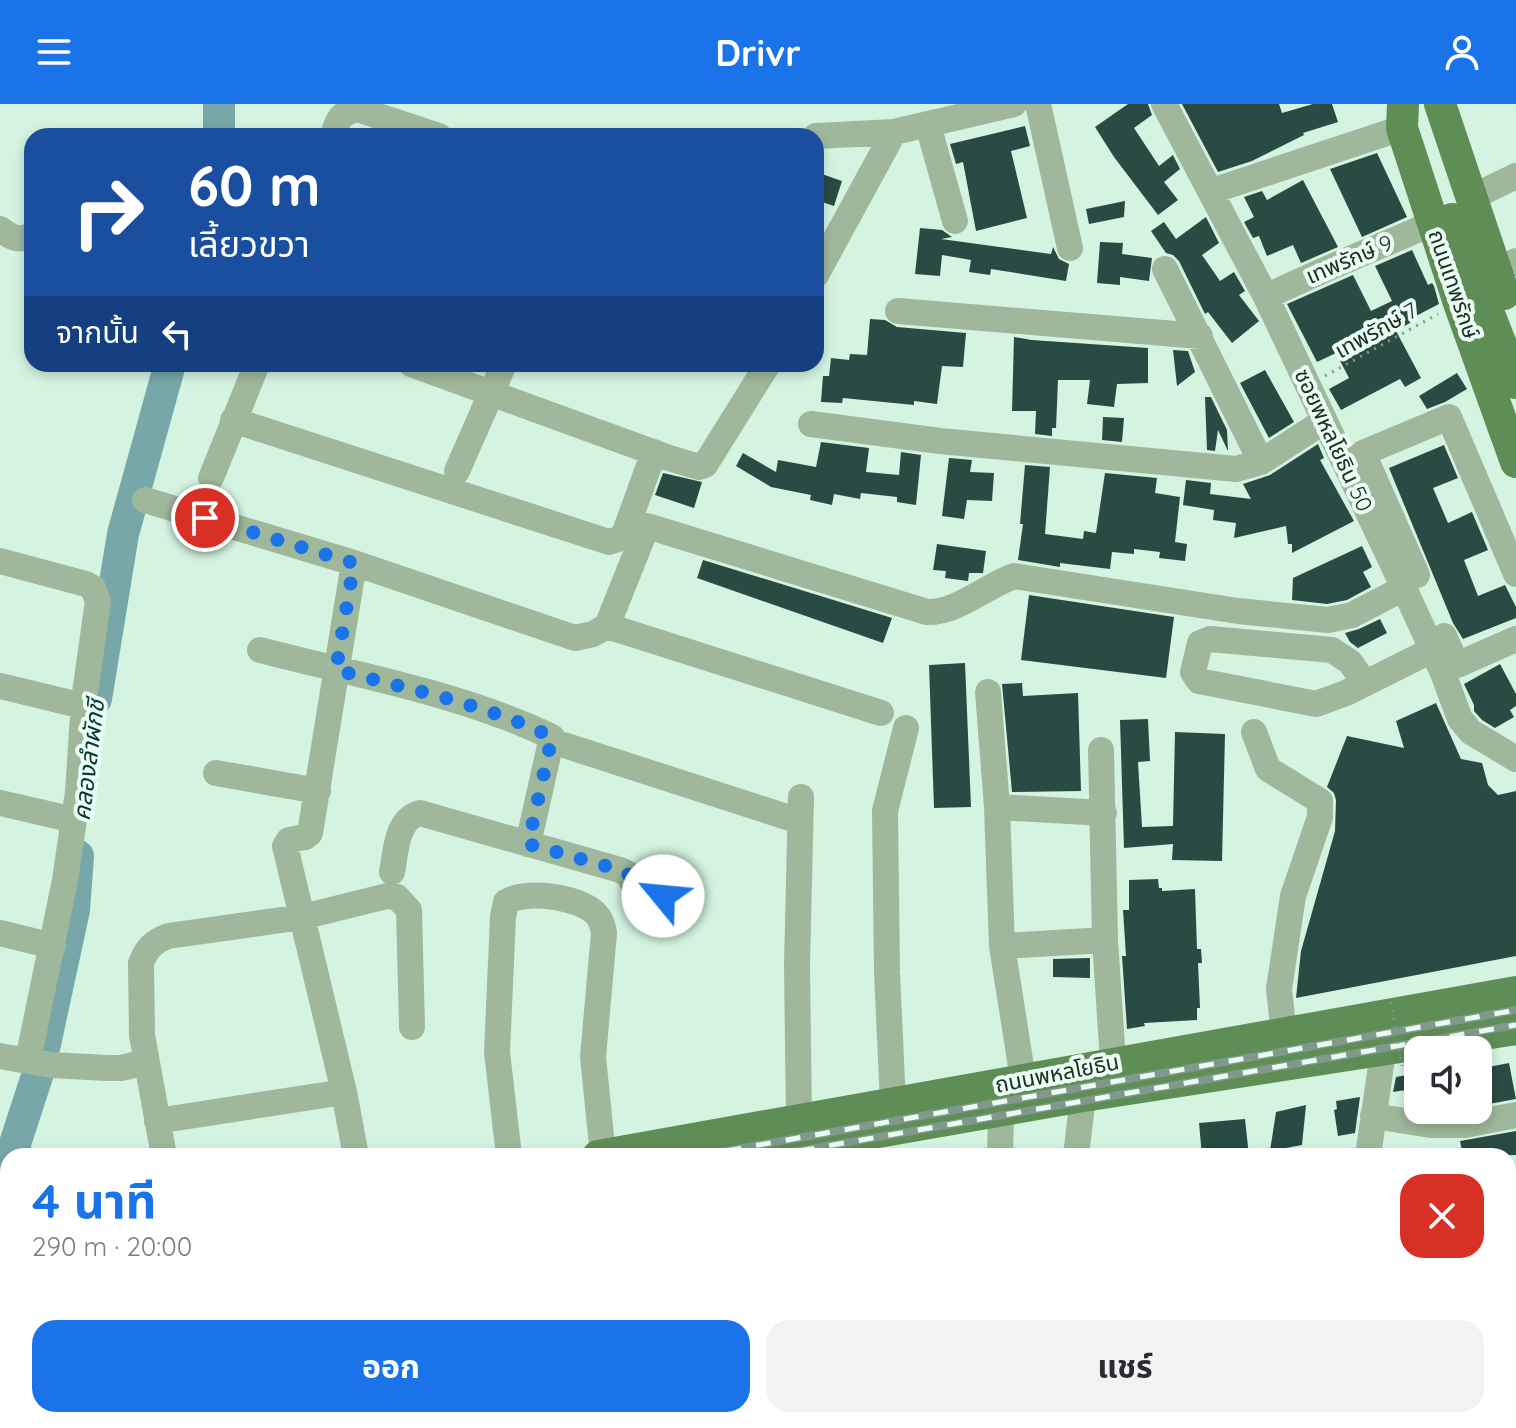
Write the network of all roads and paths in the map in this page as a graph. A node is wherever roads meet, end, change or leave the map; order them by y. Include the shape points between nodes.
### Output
1 (1014, 104) edge
2 (1038, 104) edge
3 (1164, 104) edge
4 (1441, 104) edge
5 (1404, 112) edge
6 (928, 125) junction
7 (335, 128) edge
8 (415, 128) edge
9 (894, 132) junction
10 (824, 136) edge
11 (1516, 176) edge
12 (1212, 191) junction
13 (1485, 191) junction
14 (955, 221) dead end
15 (1433, 223) junction
16 (0, 229) edge
17 (24, 239) edge
18 (1070, 248) dead end
19 (824, 258) edge
20 (1514, 267) edge
21 (1165, 269) dead end
22 (1266, 297) junction
23 (1459, 303) junction
24 (898, 311) dead end
25 (1200, 336) junction
26 (1509, 336) edge
27 (254, 372) edge
28 (434, 372) edge
29 (501, 372) edge
30 (760, 372) edge
31 (1516, 383) edge
32 (1308, 385) junction
33 (493, 392) junction
34 (233, 420) junction
35 (1324, 421) junction
36 (811, 424) dead end
37 (654, 452) junction
38 (1261, 462) junction
39 (1516, 462) edge
40 (457, 471) dead end
41 (211, 478) dead end
42 (145, 500) dead end
43 (1506, 522) edge
44 (0, 561) edge
45 (354, 563) junction
46 (1516, 574) edge
47 (1404, 588) junction
48 (607, 626) junction
49 (1516, 639) edge
50 (260, 650) dead end
51 (1432, 650) junction
52 (336, 670) junction
53 (1364, 682) junction
54 (0, 686) edge
55 (988, 692) dead end
56 (83, 706) junction
57 (881, 713) dead end
58 (906, 728) dead end
59 (1254, 732) dead end
60 (564, 745) dead end
61 (1101, 750) dead end
62 (1516, 759) edge
63 (216, 773) dead end
64 (318, 791) junction
65 (0, 803) edge
66 (997, 807) junction
67 (1104, 813) junction
68 (74, 820) junction
69 (528, 844) junction
70 (392, 872) dead end
71 (663, 896) dead end
72 (302, 917) junction
73 (0, 933) edge
74 (1105, 940) junction
75 (53, 946) junction
76 (1002, 946) junction
77 (1516, 992) edge
78 (1391, 1002) dead end
79 (412, 1027) dead end
80 (1516, 1029) edge
81 (1284, 1034) junction
82 (1487, 1036) edge
83 (0, 1056) edge
84 (1404, 1056) edge
85 (1392, 1059) junction
86 (38, 1062) junction
87 (146, 1062) junction
88 (1113, 1062) junction
89 (1023, 1079) junction
90 (344, 1092) junction
91 (1083, 1096) junction
92 (893, 1103) junction
93 (1001, 1111) junction
94 (1516, 1115) edge
95 (1373, 1116) junction
96 (1492, 1116) edge
97 (799, 1120) junction
98 (157, 1121) junction
99 (1404, 1121) edge
100 (854, 1146) edge
101 (162, 1148) edge
102 (354, 1148) edge
103 (508, 1148) edge
104 (601, 1148) edge
105 (646, 1148) edge
106 (832, 1148) edge
107 (1000, 1148) edge
108 (1077, 1148) edge
109 (1369, 1148) edge

1 - 6 street
2 - 18 street
3 - 12 street, ซอยพหลโยธิน 50
4 - 13 main road, ถนนเทพรักษ์
4 - 26 main road, ถนนเทพรักษ์
5 - 12 street
5 - 15 main road, ถนนเทพรักษ์
5 - 26 main road, ถนนเทพรักษ์
6 - 9 street
6 - 14 street
7 - 8 street via 337,119 357,109
9 - 10 street
9 - 19 street
11 - 13 street
12 - 22 street, ซอยพหลโยธิน 50
13 - 20 main road, ถนนเทพรักษ์
15 - 22 street, เทพรักษ์ 9
15 - 23 main road, ถนนเทพรักษ์
16 - 17 street
21 - 25 street
22 - 32 street, ซอยพหลโยธิน 50
23 - 32 path, เทพรักษ์ 7
23 - 39 main road, ถนนเทพรักษ์
24 - 25 street
25 - 38 street
26 - 31 main road, ถนนเทพรักษ์
27 - 34 street
28 - 33 street
29 - 33 street
30 - 37 street via 705,465
32 - 35 street, ซอยพหลโยธิน 50
33 - 37 street
33 - 40 street
34 - 37 street via 609,542 625,532
34 - 41 street
35 - 38 street
35 - 47 street, ซอยพหลโยธิน 50
36 - 38 street via 1236,469
42 - 45 street
43 - 46 street
43 - 49 street via 1449,417 1363,453 1457,665
44 - 56 street via 86,584 97,594
45 - 48 street via 570,637
45 - 52 street
47 - 48 street via 1352,615 1328,620 1014,576 935,613 647,526
47 - 51 street, ซอยพหลโยธิน 50
48 - 57 street
50 - 52 street
51 - 53 street
51 - 62 street, ซอยพหลโยธิน 50 via 1465,726
52 - 64 street
52 - 69 street via 452,700 552,737
53 - 53 street via 1316,704 1199,681 1193,672 1200,643 1210,639 1332,650 1350,662
54 - 56 street
55 - 66 street
56 - 68 street
58 - 92 street via 885,811
59 - 81 street via 1268,769 1320,801 1320,817 1293,896 1279,989
60 - 97 street via 800,809
61 - 67 street
63 - 64 street
64 - 72 street via 310,833 285,846
65 - 68 street
66 - 67 street
66 - 76 street
67 - 74 street
68 - 75 street
69 - 70 street via 420,813 401,830
69 - 71 street via 620,870 634,886
72 - 79 street via 387,896 402,900 409,910
72 - 87 street via 168,936 151,945 141,963
72 - 90 street
73 - 75 street
74 - 76 street
74 - 88 street
75 - 86 street
76 - 89 street
77 - 81 main road, ถนนพหลโยธิน
78 - 85 path, bridge
80 - 82 main road, ถนนพหลโยธิน
81 - 88 main road, ถนนพหลโยธิน
83 - 86 street
84 - 85 main road, ถนนพหลโยธิน
85 - 91 main road, ถนนพหลโยธิน
85 - 95 street
86 - 87 street via 121,1068
87 - 98 street
88 - 89 main road, ถนนพหลโยธิน
89 - 92 main road, ถนนพหลโยธิน
90 - 98 street
90 - 102 street
91 - 93 main road, ถนนพหลโยธิน
91 - 108 street
92 - 97 main road, ถนนพหลโยธิน
93 - 100 main road, ถนนพหลโยธิน
93 - 107 street
94 - 96 street
95 - 99 street
95 - 109 street
97 - 105 main road, ถนนพหลโยธิน
98 - 101 street
100 - 106 main road, ถนนพหลโยธิน
103 - 104 street via 497,1052 503,917 506,902 518,896 575,901 601,921 593,1057

